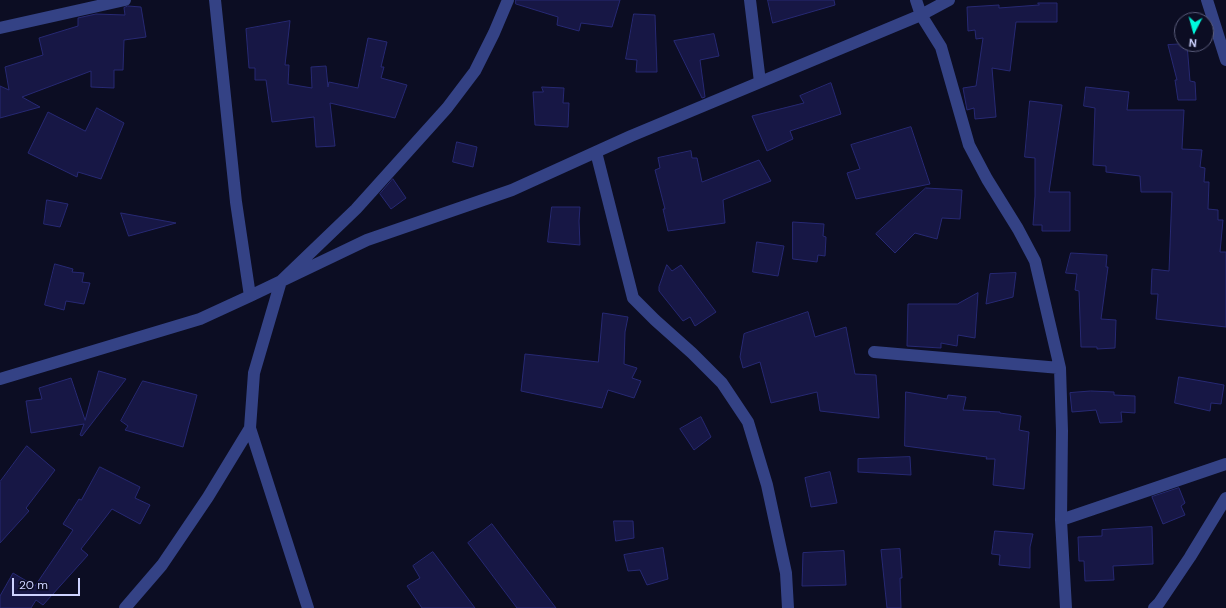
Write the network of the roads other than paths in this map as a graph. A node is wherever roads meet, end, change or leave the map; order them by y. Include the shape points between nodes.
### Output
1 (125, 0) edge
2 (216, 0) edge
3 (508, 0) edge
4 (750, 0) edge
5 (916, 0) edge
6 (949, 0) edge
7 (1207, 0) edge
8 (921, 15) junction
9 (0, 28) edge
10 (1226, 60) edge
11 (760, 82) junction
12 (596, 152) junction
13 (281, 281) junction
14 (250, 296) junction
15 (874, 352) dead end
16 (1060, 368) junction
17 (0, 379) edge
18 (250, 428) junction
19 (1226, 464) edge
20 (1226, 498) edge
21 (1061, 520) junction
22 (125, 608) edge
23 (308, 608) edge
24 (788, 608) edge
25 (1066, 608) edge
26 (1154, 608) edge

1 - 9 street
2 - 14 street via 236,202
3 - 13 street via 474,71 447,108 356,209
4 - 11 street
5 - 8 street
6 - 8 street
7 - 10 street
8 - 11 street
8 - 16 street via 941,48 969,145 986,179 1035,261
11 - 12 street
12 - 13 street via 512,190 366,240
12 - 24 street via 634,298 722,383 748,422 767,485 786,573
13 - 14 street
13 - 18 street via 254,373
14 - 17 street via 200,319
15 - 16 street
16 - 21 street
18 - 22 street via 162,565
18 - 23 street
19 - 21 street
20 - 26 street via 1190,557
21 - 25 street

